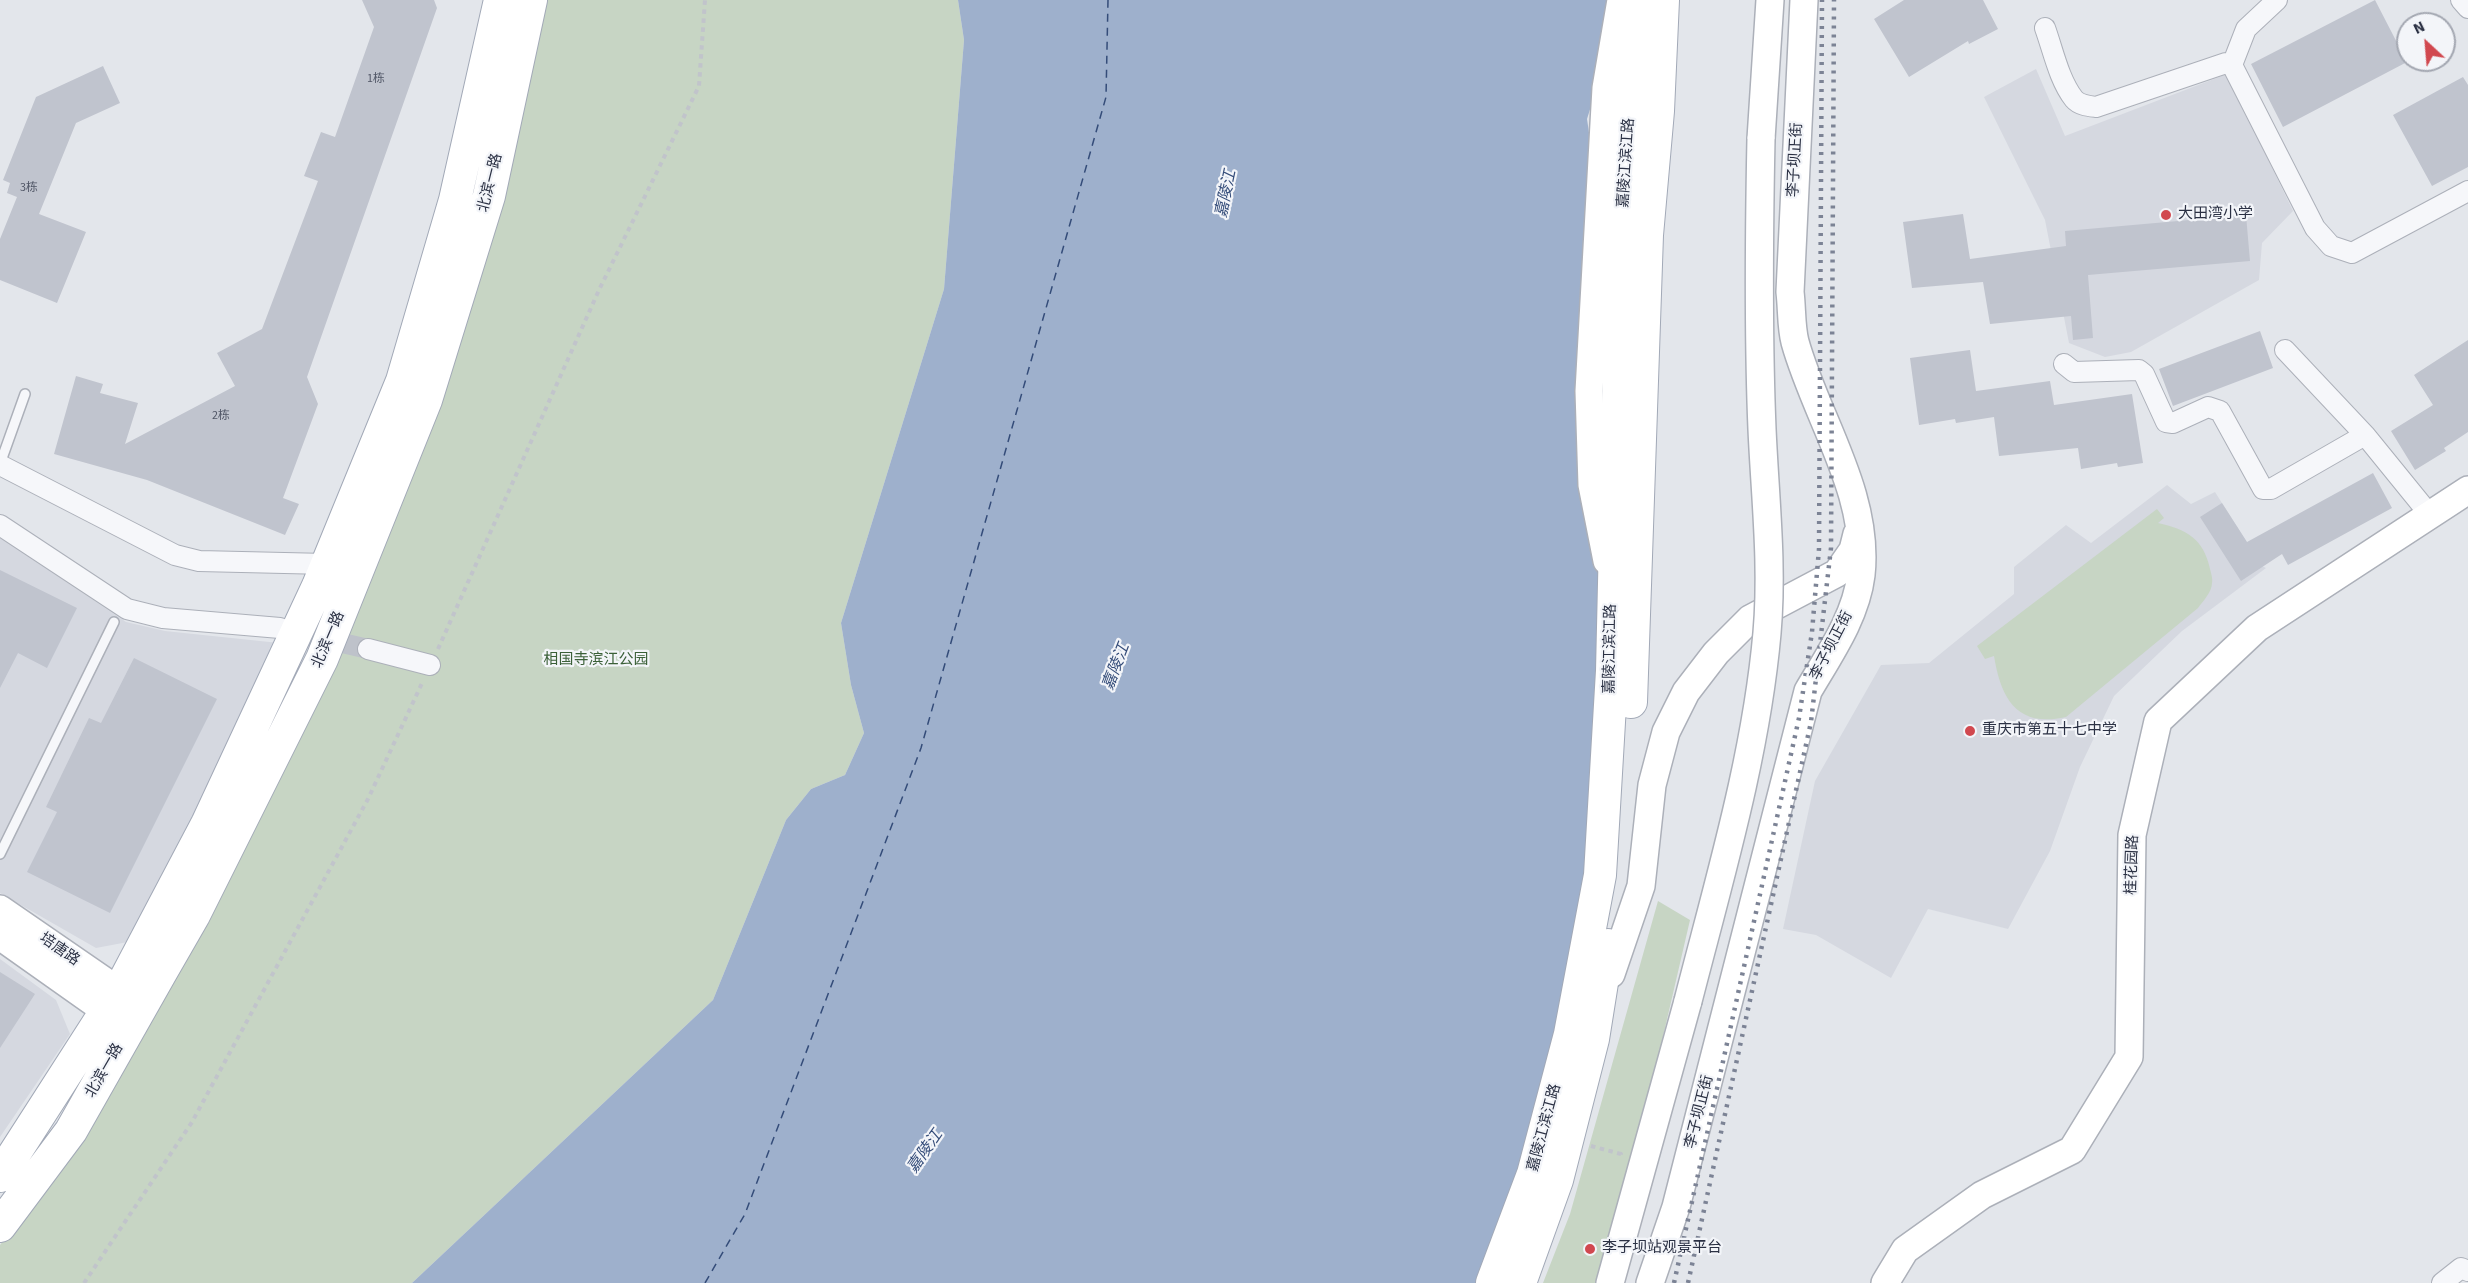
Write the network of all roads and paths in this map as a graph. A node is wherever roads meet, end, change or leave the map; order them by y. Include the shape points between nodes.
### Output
1 (500, 0) edge
2 (531, 0) edge
3 (1621, 0) edge
4 (1638, 0) edge
5 (1663, 0) edge
6 (1770, 0) edge
7 (1804, 0) edge
8 (2277, 0) edge
9 (2461, 0) edge
10 (2468, 8) edge
11 (2045, 28) dead end
12 (2232, 65) junction
13 (2468, 190) edge
14 (2285, 350) dead end
15 (2064, 364) dead end
16 (25, 394) dead end
17 (2365, 435) junction
18 (0, 465) edge
19 (2468, 490) edge
20 (2430, 515) junction
21 (1860, 524) junction
22 (0, 525) edge
23 (327, 564) junction
24 (1612, 588) junction
25 (114, 622) dead end
26 (280, 628) tunnel mouth
27 (368, 649) tunnel mouth
28 (430, 666) dead end
29 (0, 854) edge
30 (0, 909) edge
31 (0, 936) edge
32 (112, 1001) junction
33 (1593, 1039) junction
34 (1567, 1139) junction
35 (1619, 1162) dead end
36 (0, 1176) edge
37 (0, 1226) edge
38 (2468, 1271) edge
39 (1492, 1283) edge
40 (1520, 1283) edge
41 (1610, 1283) edge
42 (1650, 1283) edge
43 (1885, 1283) edge
44 (2442, 1283) edge

1 - 23 main road, 北滨一路 via 455,200 402,381
2 - 37 main road, 北滨一路 via 489,196 426,400 322,659 194,915 71,1131
3 - 24 main road via 1606,88 1589,391 1592,485
4 - 24 main road, 嘉陵江滨江路 via 1622,233
5 - 33 main road, 嘉陵江滨江路 via 1647,235 1634,674 1617,883
6 - 41 main road, bridge via 1757,283 1769,553 1767,632 1757,708 1732,824 1662,1105
7 - 21 main road, 李子坝正街 via 1790,292 1794,331
8 - 12 street via 2246,29
9 - 10 street
11 - 12 street via 2067,86 2075,100 2084,105 2096,107 2226,63
12 - 13 street via 2307,215 2331,246 2352,253
14 - 17 street
15 - 17 street via 2074,372 2139,370 2166,422 2173,423 2208,407 2220,411 2263,489 2271,489
16 - 18 lane
17 - 20 street
18 - 23 street via 175,555 199,561
19 - 20 main road, 桂花园路
20 - 43 main road, 桂花园路 via 2257,628 2157,722 2132,835 2129,1057 2072,1150 1982,1195 1905,1250
21 - 33 main road via 1853,550 1837,573 1750,619 1716,653 1686,692 1666,732 1652,785 1641,886
21 - 42 main road, 李子坝正街 via 1861,577 1847,622 1808,691 1676,1207
22 - 26 street via 127,609 163,618
23 - 32 main road, 北滨一路 via 207,824
24 - 39 main road, 嘉陵江滨江路 via 1612,671 1600,875 1570,1034 1533,1174
25 - 29 lane
27 - 28 street
30 - 32 main road, 培唐路
31 - 32 main road, 培唐路
32 - 36 main road, 北滨一路
33 - 34 main road, 嘉陵江滨江路
34 - 35 path via 1621,1154
34 - 40 main road, 嘉陵江滨江路 via 1557,1180
38 - 44 street via 2461,1268

